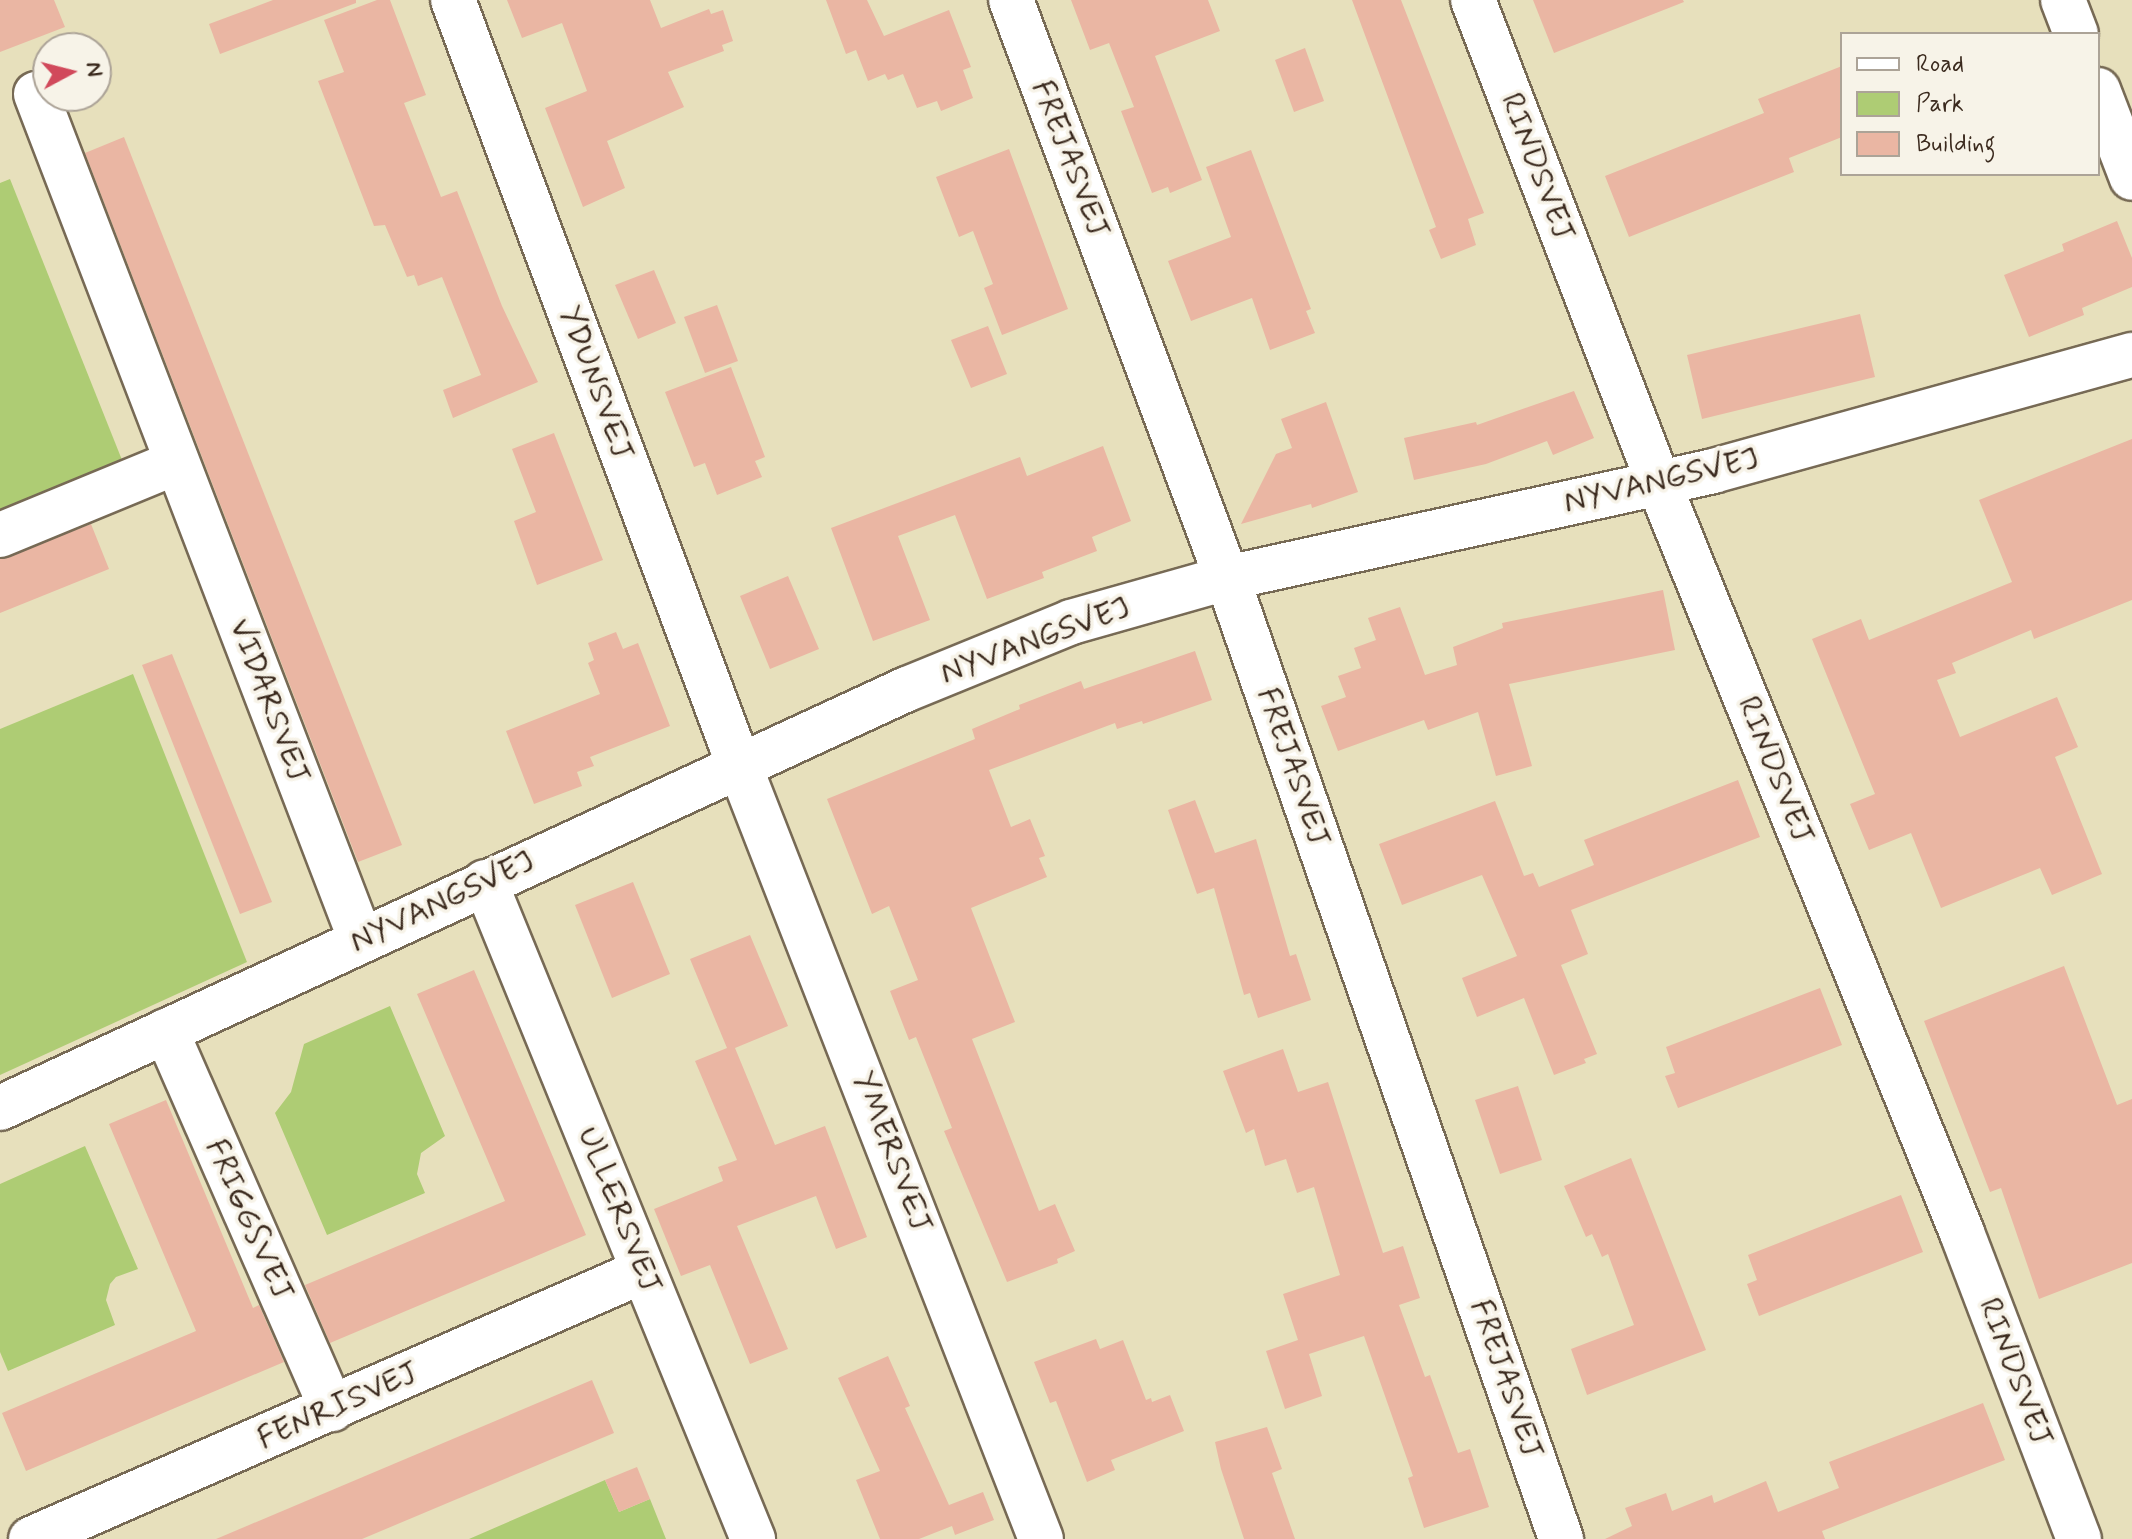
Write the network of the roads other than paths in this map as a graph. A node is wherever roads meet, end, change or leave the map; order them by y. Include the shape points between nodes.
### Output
1 (453, 0) edge
2 (1011, 0) edge
3 (1473, 0) edge
4 (2063, 0) edge
5 (2075, 32) edge
6 (2100, 95) edge
7 (43, 112) edge
8 (2132, 178) edge
9 (2132, 355) edge
10 (177, 462) junction
11 (1659, 484) junction
12 (0, 535) edge
13 (1227, 578) junction
14 (741, 765) junction
15 (485, 882) junction
16 (361, 940) junction
17 (166, 1031) junction
18 (0, 1108) edge
19 (643, 1271) junction
20 (332, 1409) junction
21 (0, 1531) edge
22 (3, 1539) edge
23 (31, 1539) edge
24 (753, 1539) edge
25 (1041, 1539) edge
26 (1561, 1539) edge
27 (2079, 1539) edge

1 - 14 street, YDUNSVEJ
2 - 13 street, FREJASVEJ
3 - 11 street, RINDSVEJ
4 - 5 street
6 - 8 street
7 - 10 street, VIDARSVEJ
9 - 11 street, NYVANGSVEJ
10 - 12 street
10 - 16 street, VIDARSVEJ
11 - 13 street, NYVANGSVEJ
11 - 27 street, RINDSVEJ via 1956,1218
13 - 14 street, NYVANGSVEJ via 1071,622
13 - 26 street, FREJASVEJ
14 - 15 street, NYVANGSVEJ
14 - 25 street, YMERSVEJ
15 - 16 street, NYVANGSVEJ
15 - 19 street, ULLERSVEJ
16 - 17 street, NYVANGSVEJ
17 - 18 street, NYVANGSVEJ
17 - 20 street, FRIGGSVEJ
19 - 20 street, FENRISVEJ
19 - 24 street, ULLERSVEJ
20 - 23 street, FENRISVEJ
21 - 22 street

